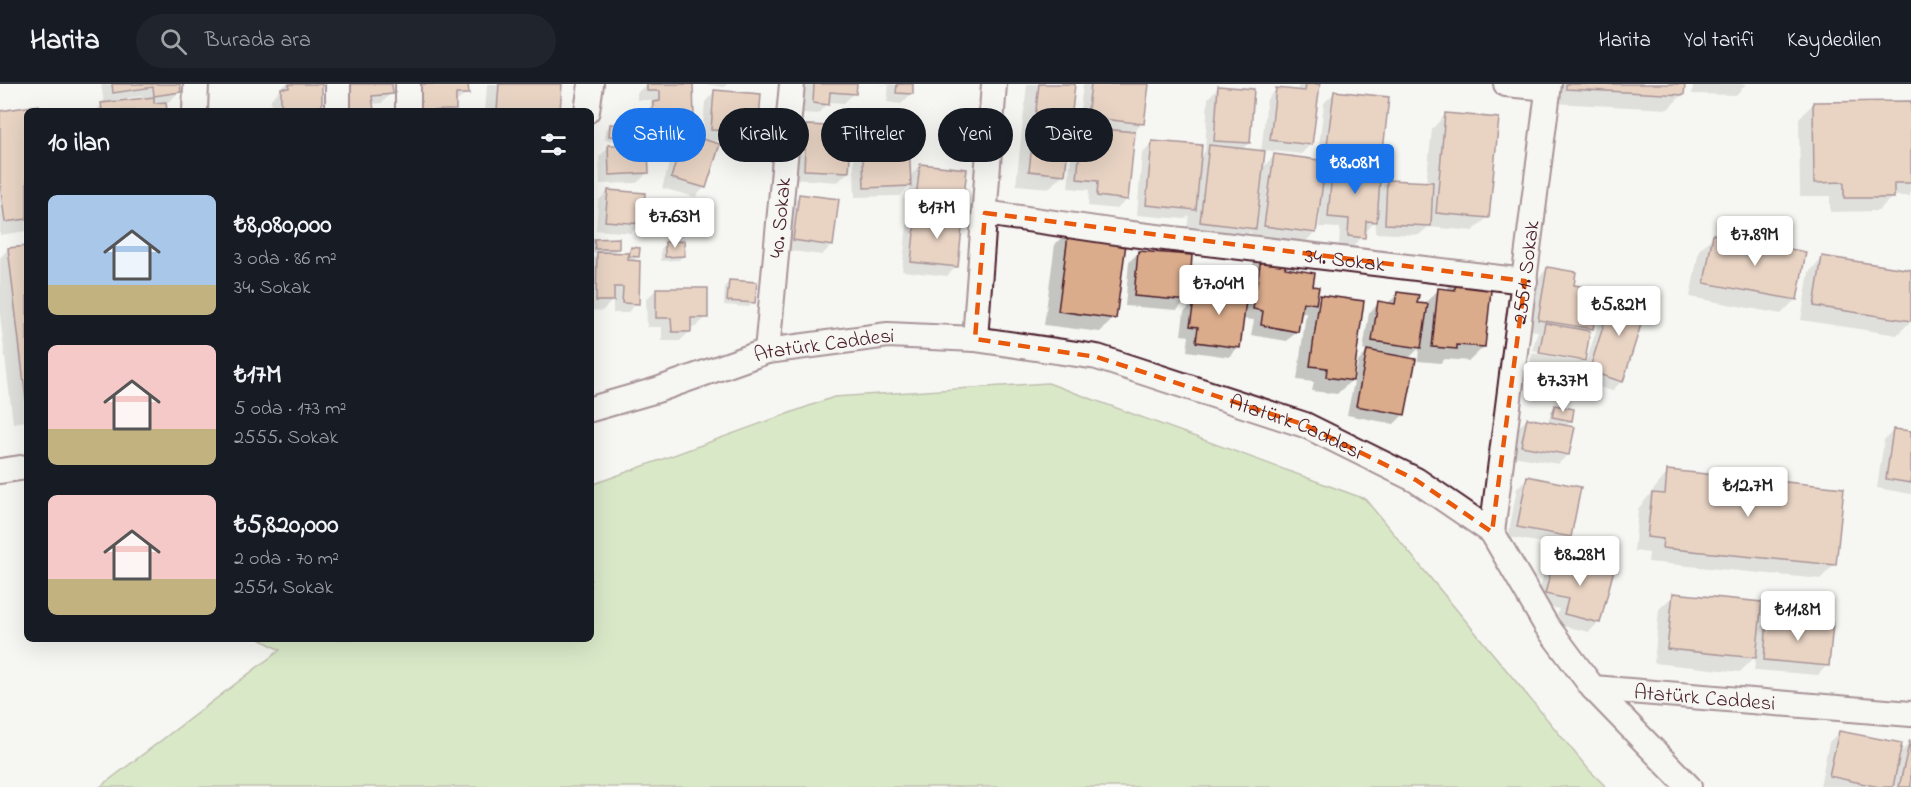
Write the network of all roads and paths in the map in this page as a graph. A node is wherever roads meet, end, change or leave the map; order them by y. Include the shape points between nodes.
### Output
1 (196, 84) edge
2 (338, 84) edge
3 (408, 84) edge
4 (591, 84) edge
5 (792, 84) edge
6 (994, 84) edge
7 (1506, 84) edge
8 (1549, 86) edge
9 (195, 108) edge
10 (338, 108) edge
11 (408, 108) edge
12 (587, 108) edge
13 (986, 213) junction
14 (1525, 281) junction
15 (975, 339) junction
16 (767, 351) junction
17 (594, 408) edge
18 (24, 467) edge
19 (0, 471) edge
20 (1492, 532) junction
21 (1593, 688) junction
22 (1911, 714) edge
23 (1689, 787) edge

1 - 9 street
2 - 10 street
3 - 11 street
4 - 12 street
5 - 16 street, 40. Sokak
6 - 13 street
7 - 8 street
8 - 14 street, 2551. Sokak
13 - 14 street, 34. Sokak
13 - 15 street
14 - 20 street, 2551. Sokak
15 - 16 street, Atatürk Caddesi via 888,335
15 - 20 street, Atatürk Caddesi via 1097,357 1305,425 1416,480
16 - 17 street, Atatürk Caddesi
18 - 19 street
20 - 21 street, Atatürk Caddesi via 1546,624
21 - 22 street, Atatürk Caddesi
21 - 23 street

